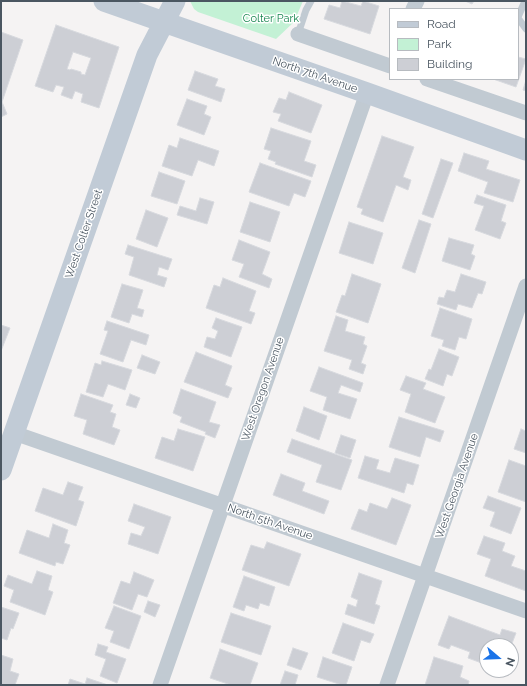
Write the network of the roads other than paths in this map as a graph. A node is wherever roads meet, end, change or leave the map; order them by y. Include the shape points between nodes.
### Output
1 (104, 1) edge
2 (175, 1) edge
3 (312, 1) edge
4 (525, 1) edge
5 (519, 16) edge
6 (519, 19) edge
7 (164, 22) junction
8 (526, 29) edge
9 (298, 34) joint
10 (389, 62) edge
11 (430, 80) edge
12 (367, 93) junction
13 (526, 113) edge
14 (526, 150) edge
15 (526, 286) edge
16 (14, 434) junction
17 (1, 470) edge
18 (222, 506) junction
19 (426, 576) junction
20 (526, 612) edge
21 (160, 685) edge
22 (387, 685) edge

1 - 7 street, North 7th Avenue
2 - 7 street, West Colter Street
3 - 9 lane via 306,10
4 - 5 lane
6 - 8 lane
7 - 12 street, North 7th Avenue
7 - 16 street, West Colter Street via 148,54
9 - 10 street
11 - 13 street
12 - 14 street, North 7th Avenue
12 - 18 street, West Oregon Avenue
15 - 19 street, West Georgia Avenue
16 - 17 street, West Colter Street
16 - 18 street, North 5th Avenue
18 - 19 street, North 5th Avenue
18 - 21 street, West Oregon Avenue
19 - 20 street, North 5th Avenue
19 - 22 street, West Georgia Avenue

